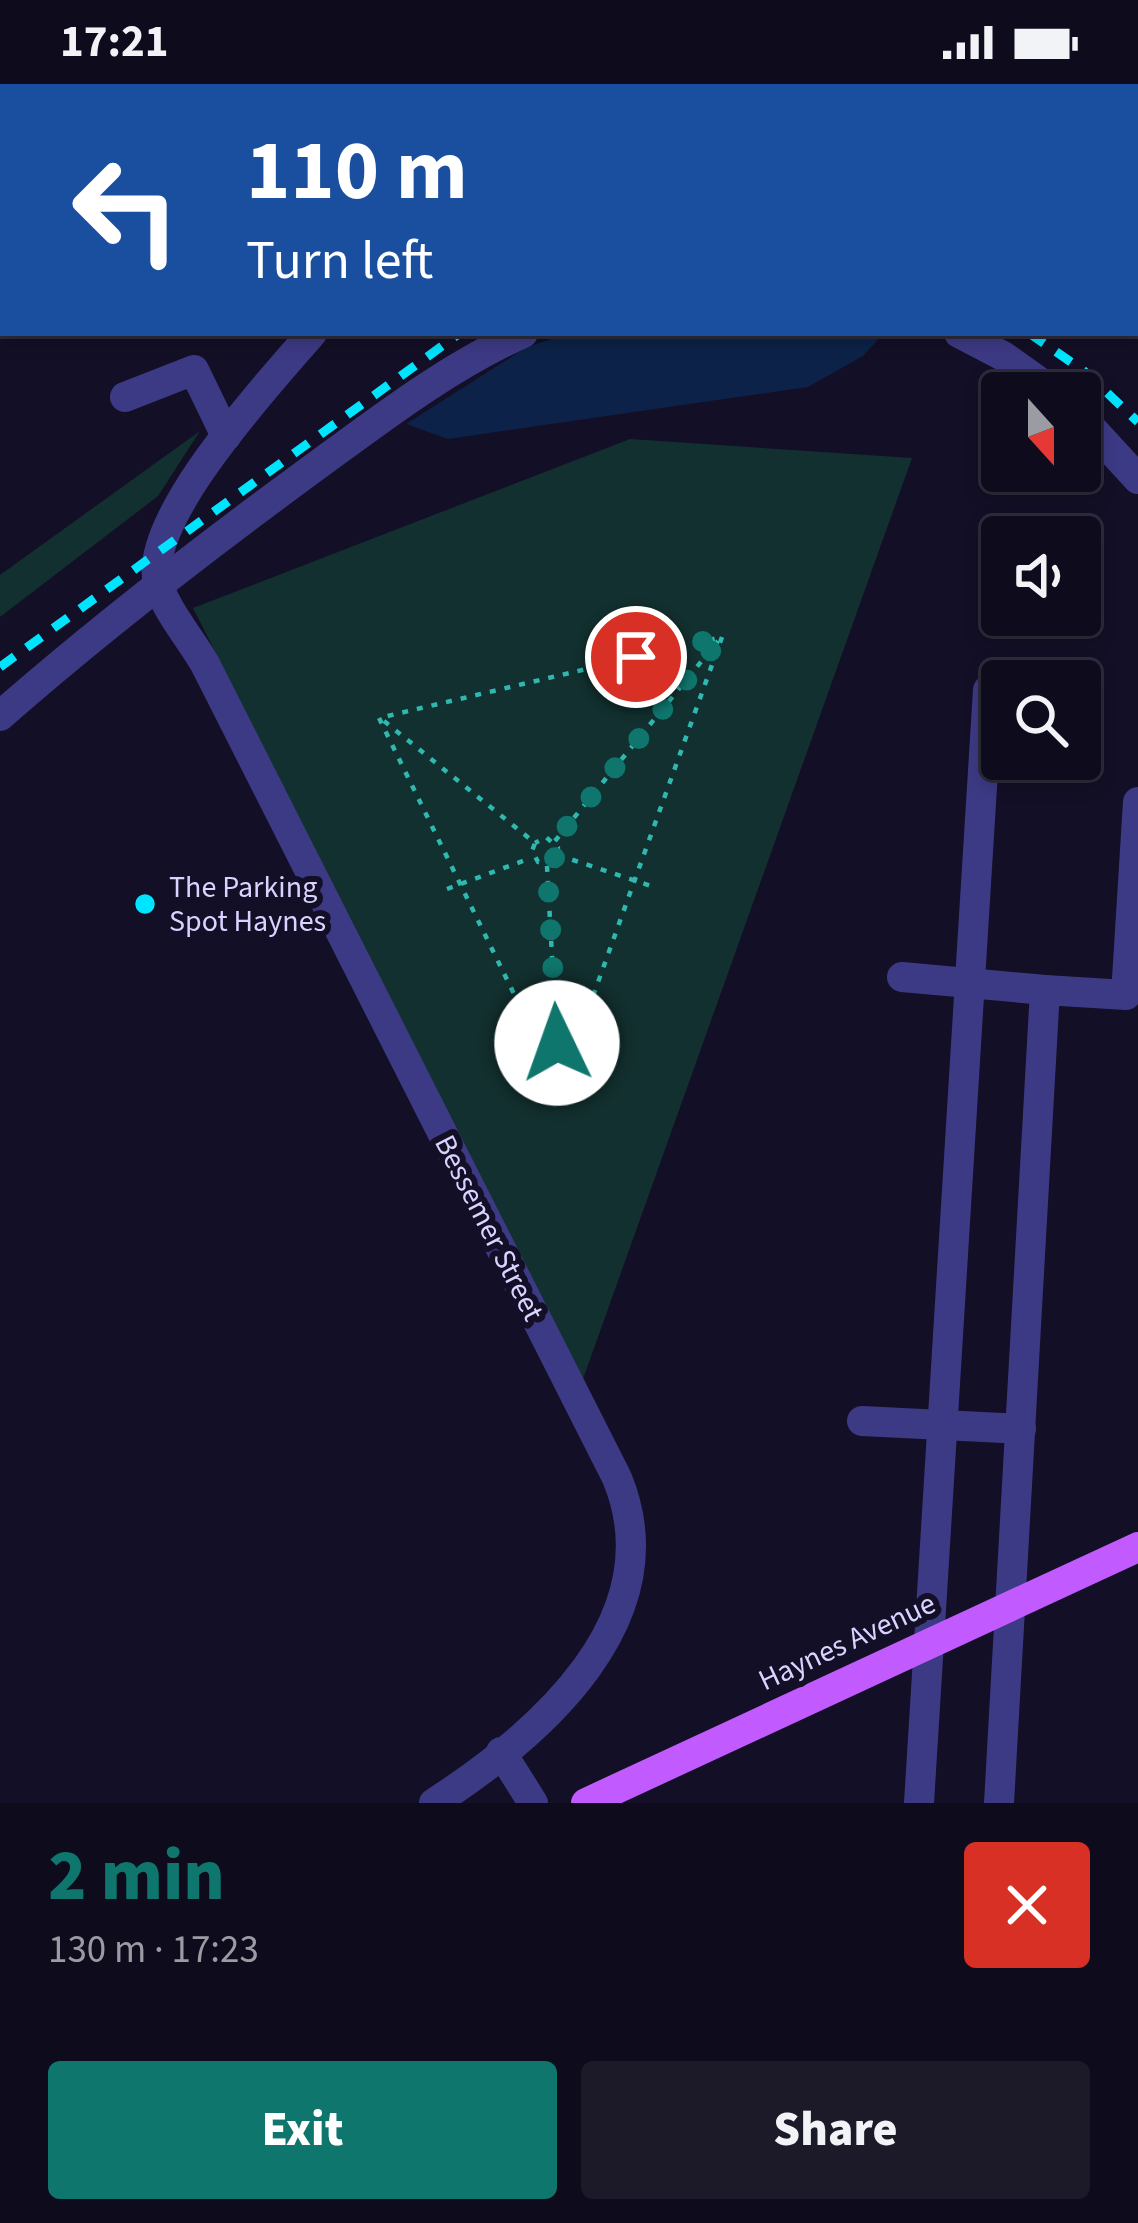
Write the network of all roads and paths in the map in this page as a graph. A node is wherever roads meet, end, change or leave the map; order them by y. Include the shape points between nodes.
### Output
1 (309, 336) edge
2 (518, 336) edge
3 (965, 336) edge
4 (1025, 372) edge
5 (125, 397) dead end
6 (226, 436) junction
7 (1101, 439) edge
8 (1138, 479) edge
9 (159, 586) junction
10 (722, 637) junction
11 (0, 716) edge
12 (379, 718) junction
13 (982, 780) edge
14 (1138, 802) edge
15 (555, 841) junction
16 (535, 843) junction
17 (558, 855) junction
18 (534, 857) junction
19 (547, 864) junction
20 (634, 882) junction
21 (460, 884) junction
22 (654, 887) dead end
23 (447, 889) dead end
24 (902, 977) dead end
25 (969, 983) junction
26 (1045, 990) junction
27 (560, 1088) junction
28 (862, 1420) dead end
29 (943, 1425) junction
30 (1022, 1429) junction
31 (1138, 1547) edge
32 (501, 1752) junction
33 (434, 1803) edge
34 (532, 1803) edge
35 (586, 1803) edge
36 (919, 1803) edge
37 (999, 1803) edge

1 - 6 street
2 - 9 street via 430,384
3 - 4 street
5 - 6 street via 194,370
6 - 9 street via 169,530
7 - 8 street
9 - 11 street
9 - 32 street, Bessemer Street via 622,1491 628,1563 614,1624 567,1694
10 - 12 path
10 - 15 path
10 - 20 path
12 - 16 path
12 - 21 path
13 - 25 street
14 - 26 street via 1126,995
15 - 16 path
15 - 17 path
16 - 18 path
17 - 19 path
17 - 20 path
18 - 19 path
18 - 21 path
19 - 27 path
20 - 22 path
20 - 27 path
21 - 23 path
21 - 27 path
24 - 25 street
25 - 26 street
25 - 29 street
26 - 30 street
28 - 29 street
29 - 30 street
29 - 36 street
30 - 37 street
31 - 35 main road, Haynes Avenue, bridge
32 - 33 street, Bessemer Street
32 - 34 street

